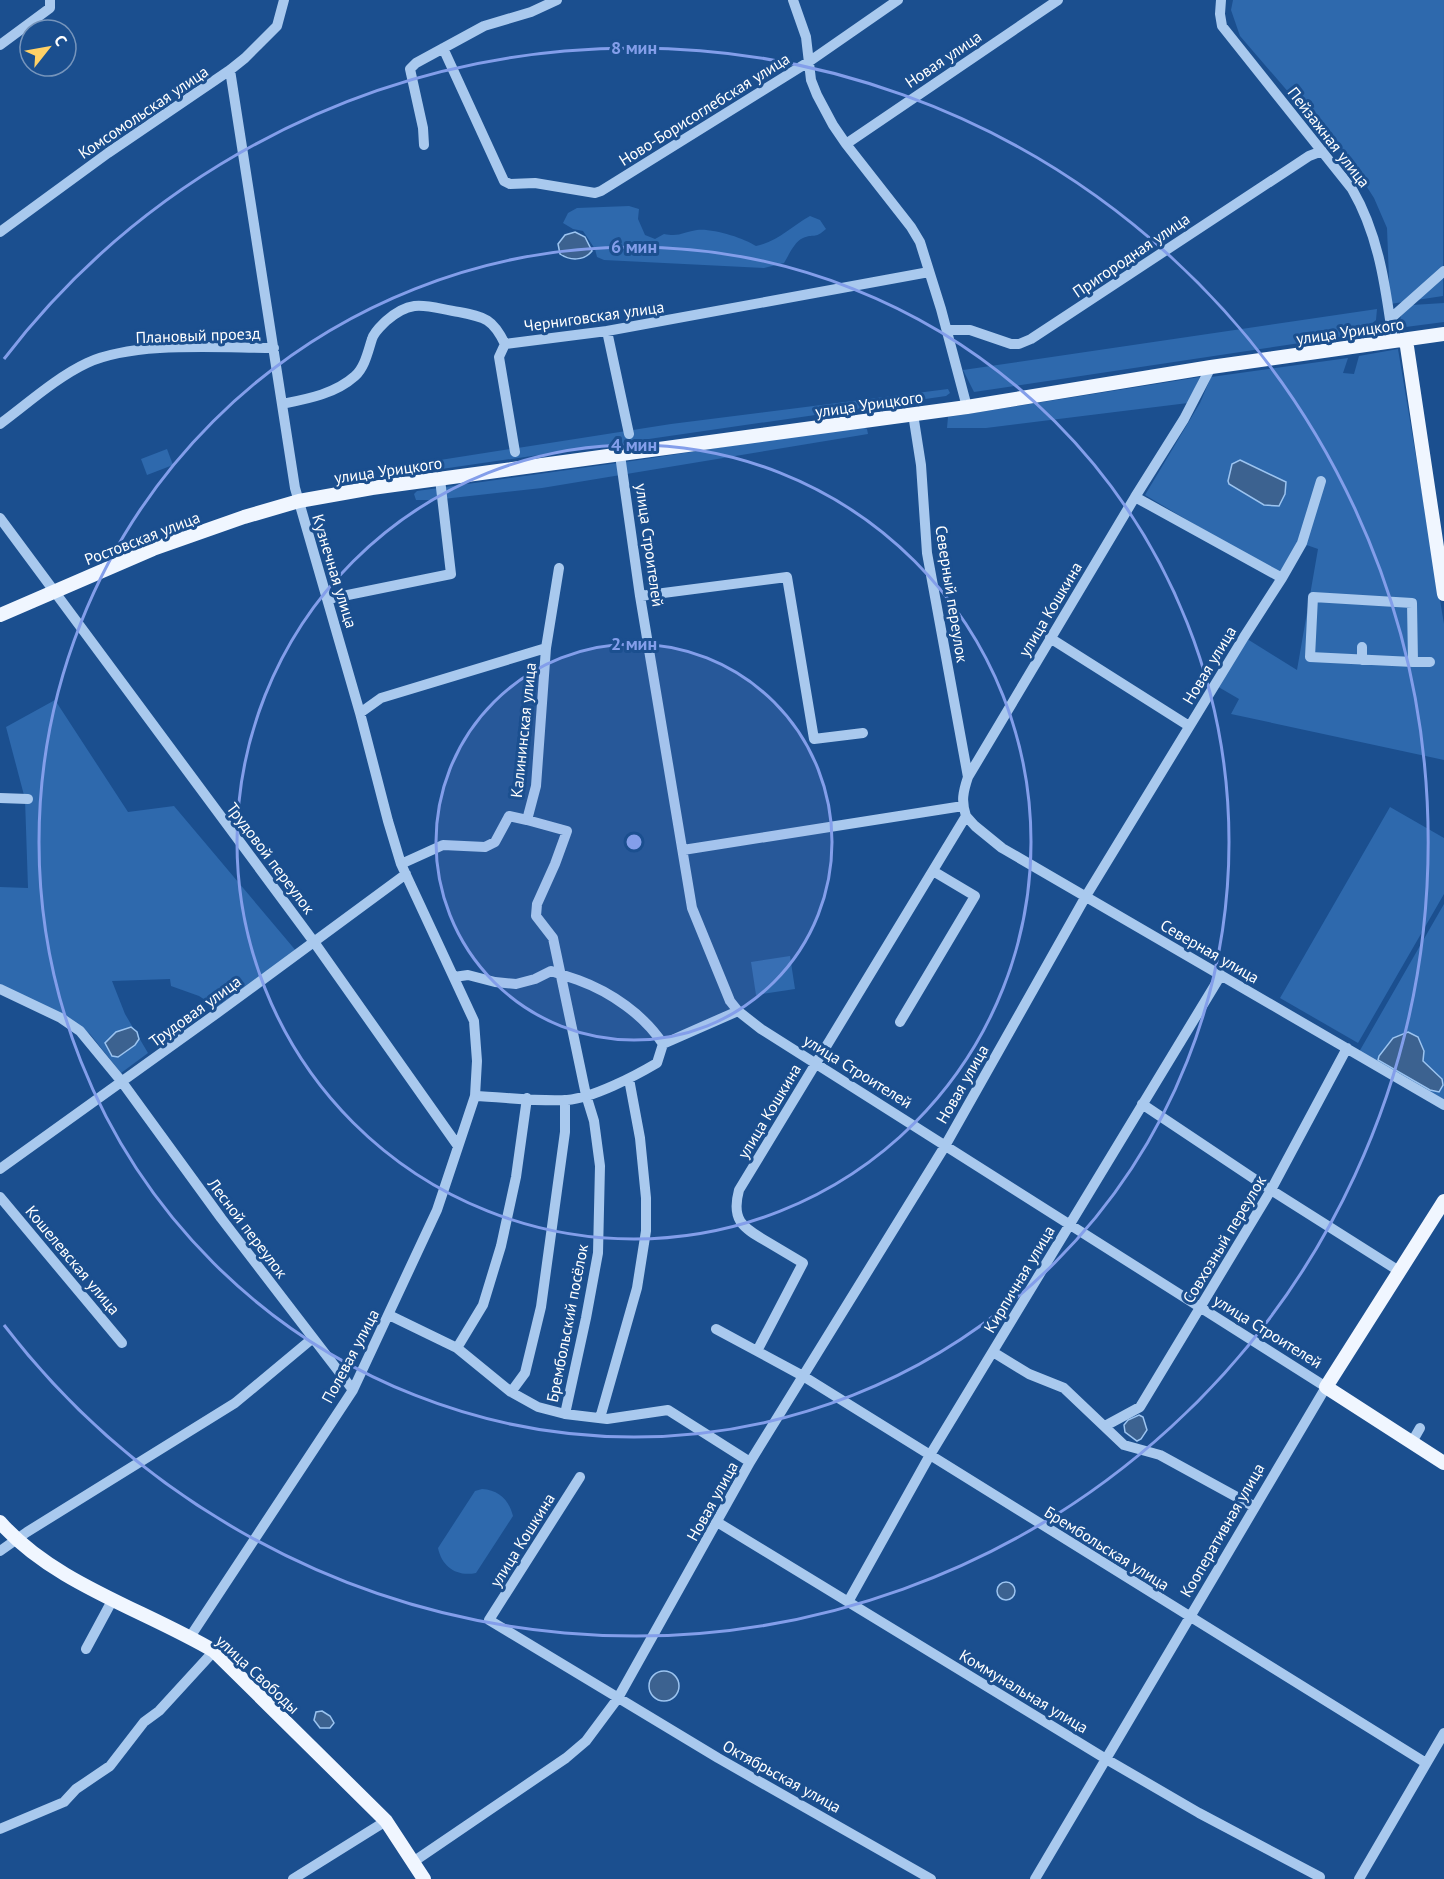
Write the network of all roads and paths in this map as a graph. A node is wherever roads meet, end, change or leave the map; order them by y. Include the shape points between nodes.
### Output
1 (284, 0) edge
2 (557, 0) edge
3 (793, 0) edge
4 (898, 0) edge
5 (1058, 0) edge
6 (1221, 0) edge
7 (50, 4) edge
8 (0, 45) edge
9 (443, 48) junction
10 (810, 61) junction
11 (230, 70) junction
12 (846, 144) junction
13 (424, 145) dead end
14 (1322, 151) junction
15 (0, 232) edge
16 (1444, 271) edge
17 (929, 272) junction
18 (1390, 319) junction
19 (948, 330) junction
20 (607, 331) junction
21 (1444, 334) edge
22 (1399, 340) junction
23 (505, 344) junction
24 (274, 348) junction
25 (1211, 367) junction
26 (282, 404) junction
27 (968, 407) junction
28 (913, 414) junction
29 (0, 424) edge
30 (629, 434) dead end
31 (515, 452) dead end
32 (621, 455) junction
33 (440, 479) junction
34 (1321, 481) dead end
35 (1135, 497) junction
36 (298, 501) junction
37 (0, 518) edge
38 (559, 568) dead end
39 (1282, 578) junction
40 (54, 591) junction
41 (1444, 594) edge
42 (640, 596) junction
43 (328, 599) junction
44 (0, 615) edge
45 (1050, 638) junction
46 (1343, 646) dead end
47 (1362, 647) dead end
48 (546, 648) junction
49 (1383, 648) dead end
50 (1342, 658) junction
51 (1362, 660) junction
52 (1382, 660) junction
53 (1413, 662) junction
54 (1430, 662) dead end
55 (360, 713) junction
56 (1189, 726) junction
57 (863, 733) dead end
58 (968, 777) junction
59 (0, 798) edge
60 (28, 799) dead end
61 (965, 811) junction
62 (528, 820) junction
63 (683, 850) junction
64 (403, 869) junction
65 (933, 871) junction
66 (1086, 897) junction
67 (314, 942) junction
68 (559, 974) junction
69 (1221, 975) junction
70 (454, 977) junction
71 (0, 989) edge
72 (738, 1011) junction
73 (900, 1022) dead end
74 (663, 1044) junction
75 (1347, 1048) junction
76 (477, 1061) joint
77 (815, 1064) junction
78 (629, 1079) junction
79 (122, 1082) junction
80 (585, 1095) junction
81 (475, 1096) junction
82 (527, 1098) junction
83 (566, 1100) junction
84 (1142, 1104) junction
85 (1444, 1104) edge
86 (458, 1146) junction
87 (945, 1146) junction
88 (0, 1169) edge
89 (1271, 1190) junction
90 (0, 1197) edge
91 (1444, 1201) edge
92 (1069, 1224) junction
93 (1399, 1271) junction
94 (1200, 1307) junction
95 (389, 1316) junction
96 (716, 1329) dead end
97 (313, 1338) junction
98 (122, 1342) dead end
99 (457, 1348) junction
100 (757, 1351) junction
101 (993, 1352) junction
102 (803, 1376) junction
103 (1326, 1387) junction
104 (353, 1390) junction
105 (511, 1392) junction
106 (565, 1414) junction
107 (600, 1418) junction
108 (1105, 1426) junction
109 (1420, 1428) dead end
110 (1412, 1442) junction
111 (930, 1455) junction
112 (750, 1462) junction
113 (1444, 1463) edge
114 (580, 1477) dead end
115 (1254, 1507) junction
116 (0, 1522) edge
117 (717, 1522) junction
118 (15, 1539) junction
119 (0, 1551) edge
120 (113, 1599) junction
121 (848, 1602) junction
122 (1190, 1617) junction
123 (190, 1637) junction
124 (87, 1649) dead end
125 (214, 1651) junction
126 (618, 1698) junction
127 (1444, 1733) edge
128 (1106, 1759) junction
129 (1426, 1763) junction
130 (386, 1821) junction
131 (0, 1829) edge
132 (413, 1862) junction
133 (1320, 1877) dead end
134 (293, 1879) edge
135 (424, 1879) edge
136 (931, 1879) edge
137 (1035, 1879) edge
138 (1359, 1879) edge

1 - 11 street, Комсомольская улица via 277,26
2 - 9 street via 484,26
3 - 10 street via 807,37
4 - 10 street, Ново-Борисоглебская улица
5 - 12 street, Новая улица
6 - 14 street, Пейзажная улица via 1222,26
7 - 8 street
9 - 10 street, Ново-Борисоглебская улица via 504,180 510,184 535,183 590,192 602,191
9 - 13 street via 410,69
10 - 12 street via 818,95
11 - 15 street, Комсомольская улица
11 - 24 street, Кузнечная улица
12 - 17 street via 911,227
14 - 18 street, Пейзажная улица via 1364,210 1375,239
14 - 19 street, Пригородная улица via 1031,339 1011,344 970,330
16 - 18 street
17 - 19 street
17 - 20 street, Черниговская улица
18 - 22 street, Пейзажная улица
19 - 27 street
20 - 23 street, Черниговская улица
20 - 30 street
21 - 22 main road, улица Урицкого
22 - 25 main road, улица Урицкого
22 - 41 main road
23 - 26 street, Черниговская улица via 482,316 407,306 373,335 356,375 331,391
23 - 31 street via 499,357
24 - 26 street, Кузнечная улица
24 - 29 street, Плановый проезд via 156,348 117,353 75,368
25 - 27 main road, улица Урицкого
25 - 35 street, улица Кошкина
26 - 36 street, Кузнечная улица
27 - 28 main road, улица Урицкого
28 - 32 main road, улица Урицкого
28 - 58 street, Северный переулок via 927,553
32 - 33 main road, улица Урицкого
32 - 42 street, улица Строителей
33 - 36 main road, улица Урицкого
33 - 43 street via 451,574
34 - 39 street, Новая улица via 1302,543
35 - 39 street
35 - 45 street, улица Кошкина
36 - 40 main road, Ростовская улица via 153,549
36 - 43 street, Кузнечная улица
37 - 40 street, Трудовой переулок
38 - 48 street, Калининская улица
39 - 56 street, Новая улица
40 - 44 main road, Ростовская улица
40 - 67 street, Трудовой переулок
42 - 57 street via 787,577 814,739
42 - 63 street, улица Строителей
43 - 55 street, Кузнечная улица
45 - 56 street
45 - 58 street, улица Кошкина
46 - 50 street
47 - 51 street
48 - 55 street via 381,698
48 - 62 street, Калининская улица via 536,786
49 - 52 street
50 - 51 street
50 - 53 street via 1310,657 1313,597 1344,604 1417,604
51 - 52 street
52 - 53 street
53 - 54 street
55 - 64 street, Кузнечная улица
56 - 66 street, Новая улица
58 - 61 street, улица Кошкина via 962,793
59 - 60 street
61 - 63 street
61 - 65 street, улица Кошкина
61 - 66 street, Северная улица via 975,826 1002,848
62 - 64 street, Калининская улица via 509,816 495,842 485,847 443,845
62 - 68 street via 567,831 537,904 536,916 553,938
63 - 72 street, улица Строителей via 692,908 728,999
64 - 67 street, Трудовая улица
64 - 70 street, Кузнечная улица
65 - 73 street via 975,896
65 - 77 street, улица Кошкина
66 - 69 street, Северная улица
66 - 87 street, Новая улица
67 - 79 street, Трудовая улица
67 - 86 street, Трудовой переулок
68 - 70 street via 551,971 516,984 468,975
68 - 74 street via 580,980 626,1005 652,1027
68 - 80 street
69 - 75 street, Северная улица
69 - 84 street, Кирпичная улица
70 - 76 street, Кузнечная улица via 474,1021
71 - 79 street, Лесной переулок via 61,1018 80,1032
72 - 74 street
72 - 77 street, улица Строителей
74 - 78 street via 657,1063
75 - 85 street, Северная улица
75 - 89 street, Совхозный переулок
76 - 81 street, Полевая улица
77 - 87 street, улица Строителей
77 - 100 street, улица Кошкина via 739,1190 736,1203 745,1229 803,1263
78 - 80 street
78 - 107 street via 640,1137 646,1232 637,1288
79 - 88 street, Трудовая улица
79 - 97 street, Лесной переулок
80 - 83 street
80 - 106 street, Брембольский посёлок via 594,1121 600,1166 598,1253
81 - 82 street
81 - 86 street, Полевая улица
82 - 83 street
82 - 99 street via 501,1246 483,1305
83 - 105 street, Брембольский посёлок via 541,1307 525,1373
84 - 89 street
84 - 92 street, Кирпичная улица
86 - 95 street, Полевая улица via 437,1210
87 - 92 street, улица Строителей
87 - 102 street, Новая улица
89 - 93 street
89 - 94 street, Совхозный переулок
90 - 98 street, Кошелевская улица
91 - 93 main road, Кооперативная улица
92 - 94 street, улица Строителей
92 - 101 street, Кирпичная улица
93 - 103 main road, Кооперативная улица
94 - 103 street, улица Строителей
94 - 108 street, Совхозный переулок via 1140,1407
95 - 99 street
95 - 104 street, Полевая улица
96 - 100 street, Брембольская улица
97 - 104 street, Лесной переулок
97 - 118 street via 235,1403
99 - 105 street
100 - 102 street, Брембольская улица
101 - 108 street via 1029,1374 1064,1388
101 - 111 street, Кирпичная улица
102 - 111 street, Брембольская улица
102 - 112 street, Новая улица
103 - 110 main road, улица Строителей
103 - 115 street, Кооперативная улица
104 - 123 street, Полевая улица
105 - 106 street via 538,1407
106 - 107 street
107 - 112 street via 668,1410
108 - 115 street via 1124,1445 1160,1455
109 - 110 street
110 - 113 main road, улица Строителей
111 - 121 street, Кирпичная улица
111 - 122 street, Брембольская улица
112 - 117 street, Новая улица
114 - 126 street, улица Кошкина via 489,1620
115 - 122 street, Кооперативная улица
116 - 118 main road, улица Свободы
117 - 121 street, Коммунальная улица
117 - 126 street, Новая улица
118 - 119 street
118 - 120 main road, улица Свободы via 61,1573
120 - 123 main road, улица Свободы
120 - 124 street
121 - 128 street, Коммунальная улица
122 - 128 street, Кооперативная улица
122 - 129 street, Брембольская улица
123 - 125 main road, улица Свободы
125 - 130 main road, улица Свободы
125 - 131 street via 159,1712 144,1722 110,1766 64,1802
126 - 132 street, Новая улица via 586,1741 566,1758
126 - 136 street, Октябрьская улица
127 - 129 street
128 - 133 street, Коммунальная улица
128 - 137 street, Кооперативная улица
129 - 138 street
130 - 132 main road, улица Свободы
130 - 134 street
132 - 135 main road, улица Свободы

